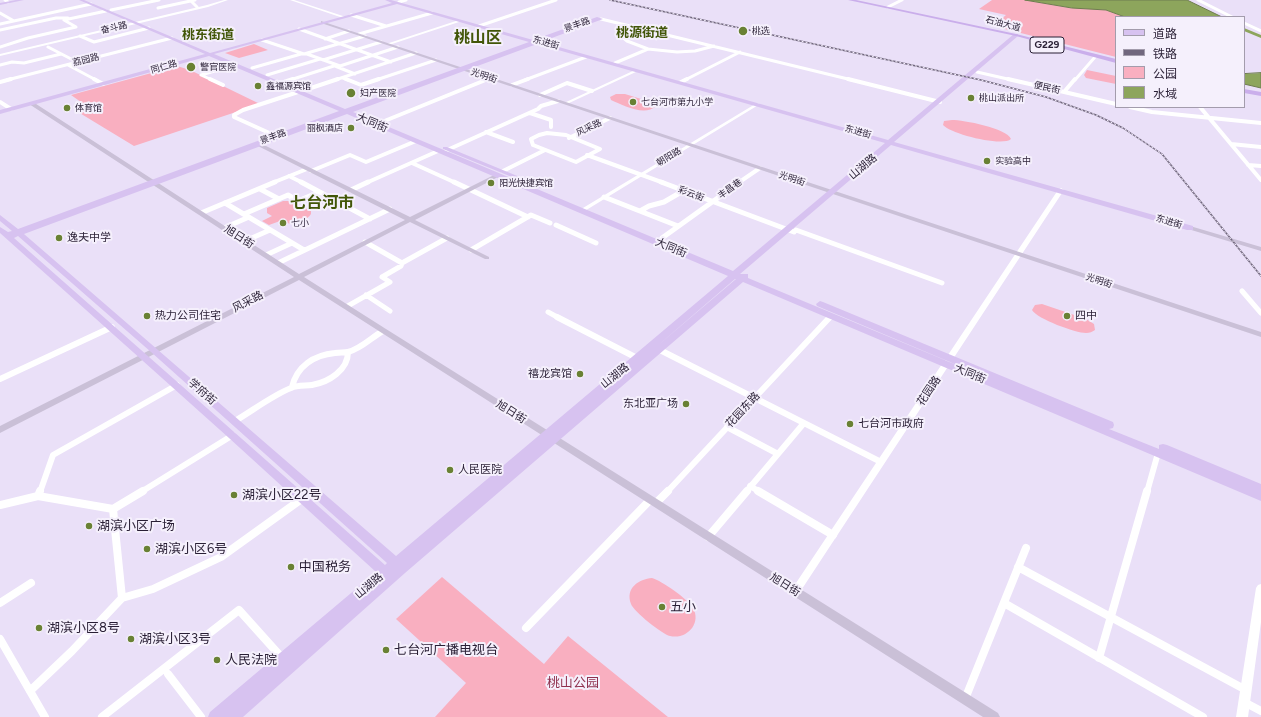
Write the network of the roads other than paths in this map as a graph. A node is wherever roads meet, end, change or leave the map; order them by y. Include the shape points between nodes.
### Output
1 (18, 0) edge
2 (22, 0) edge
3 (81, 0) edge
4 (159, 0) edge
5 (193, 0) edge
6 (291, 0) edge
7 (387, 0) edge
8 (406, 0) edge
9 (556, 0) edge
10 (850, 0) edge
11 (902, 0) edge
12 (1198, 0) edge
13 (6, 1) edge
14 (153, 1) junction
15 (223, 1) edge
16 (89, 2) edge
17 (396, 2) edge
18 (0, 4) edge
19 (177, 4) junction
20 (197, 7) dead end
21 (888, 7) junction
22 (158, 8) junction
23 (107, 10) junction
24 (182, 10) dead end
25 (0, 13) edge
26 (432, 13) junction
27 (351, 15) junction
28 (164, 16) junction
29 (1230, 16) edge
30 (344, 17) junction
31 (601, 19) joint
32 (14, 21) junction
33 (460, 21) junction
34 (139, 22) junction
35 (323, 22) junction
36 (0, 24) edge
37 (1245, 24) edge
38 (633, 25) junction
39 (386, 26) junction
40 (480, 26) junction
41 (149, 28) junction
42 (0, 30) edge
43 (299, 30) junction
44 (349, 31) junction
45 (1261, 32) edge
46 (358, 34) junction
47 (80, 36) junction
48 (365, 36) junction
49 (1017, 37) junction
50 (172, 38) junction
51 (325, 39) junction
52 (262, 40) junction
53 (537, 41) junction
54 (381, 42) junction
55 (340, 44) junction
56 (388, 44) junction
57 (714, 46) junction
58 (0, 47) edge
59 (48, 47) dead end
60 (398, 47) junction
61 (648, 49) junction
62 (356, 50) junction
63 (740, 52) junction
64 (212, 53) junction
65 (416, 53) junction
66 (61, 54) junction
67 (301, 54) junction
68 (307, 54) junction
69 (0, 55) edge
70 (373, 55) junction
71 (586, 56) junction
72 (1095, 57) junction
73 (321, 59) junction
74 (436, 60) junction
75 (77, 62) junction
76 (391, 62) junction
77 (1115, 62) edge
78 (1115, 62) edge
79 (615, 63) junction
80 (235, 64) junction
81 (0, 65) edge
82 (68, 65) junction
83 (336, 65) junction
84 (252, 68) junction
85 (462, 69) junction
86 (636, 71) junction
87 (977, 72) junction
88 (355, 74) junction
89 (267, 75) junction
90 (343, 78) junction
91 (491, 78) junction
92 (0, 82) edge
93 (284, 82) junction
94 (682, 82) junction
95 (103, 84) junction
96 (223, 85) dead end
97 (512, 85) junction
98 (302, 91) junction
99 (592, 91) junction
100 (1064, 92) junction
101 (1245, 92) edge
102 (540, 95) junction
103 (1261, 95) edge
104 (558, 100) junction
105 (0, 102) edge
106 (940, 102) junction
107 (31, 103) junction
108 (566, 103) junction
109 (757, 104) junction
110 (1115, 104) edge
111 (1134, 108) edge
112 (1201, 108) edge
113 (11, 109) junction
114 (349, 111) junction
115 (0, 112) edge
116 (530, 113) junction
117 (610, 118) junction
118 (1210, 119) junction
119 (382, 122) junction
120 (1261, 123) edge
121 (551, 130) junction
122 (486, 132) junction
123 (276, 136) junction
124 (569, 138) junction
125 (416, 141) junction
126 (513, 142) dead end
127 (893, 144) junction
128 (1231, 144) junction
129 (260, 145) junction
130 (690, 145) junction
131 (1261, 147) edge
132 (545, 150) junction
133 (443, 151) junction
134 (587, 155) junction
135 (412, 163) junction
136 (1248, 164) junction
137 (1261, 166) edge
138 (760, 168) junction
139 (309, 170) junction
140 (500, 174) junction
141 (640, 175) junction
142 (289, 176) junction
143 (1261, 180) edge
144 (155, 182) junction
145 (260, 189) junction
146 (351, 190) junction
147 (468, 190) junction
148 (683, 191) junction
149 (1061, 191) junction
150 (319, 192) junction
151 (835, 193) junction
152 (604, 197) junction
153 (279, 199) junction
154 (713, 202) junction
155 (225, 203) junction
156 (584, 209) junction
157 (390, 210) junction
158 (640, 211) junction
159 (202, 213) junction
160 (246, 216) junction
161 (0, 217) edge
162 (528, 217) junction
163 (370, 219) junction
164 (410, 220) junction
165 (550, 223) dead end
166 (556, 226) dead end
167 (678, 226) junction
168 (224, 228) junction
169 (1190, 228) joint
170 (270, 230) junction
171 (793, 231) junction
172 (11, 233) edge
173 (447, 238) junction
174 (662, 238) junction
175 (245, 241) junction
176 (365, 242) junction
177 (292, 243) junction
178 (596, 243) dead end
179 (1261, 249) edge
180 (304, 250) junction
181 (471, 250) junction
182 (1019, 254) junction
183 (266, 255) junction
184 (487, 258) dead end
185 (402, 262) junction
186 (278, 263) junction
187 (741, 275) junction
188 (298, 276) junction
189 (942, 283) dead end
190 (1242, 291) dead end
191 (366, 296) junction
192 (346, 307) junction
193 (390, 311) dead end
194 (548, 312) dead end
195 (1261, 313) edge
196 (831, 316) junction
197 (112, 327) junction
198 (383, 331) junction
199 (1261, 335) edge
200 (655, 347) junction
201 (154, 350) junction
202 (348, 352) junction
203 (144, 356) junction
204 (637, 358) junction
205 (949, 362) junction
206 (0, 379) edge
207 (177, 385) junction
208 (292, 386) junction
209 (754, 398) junction
210 (235, 421) junction
211 (804, 423) junction
212 (727, 427) junction
213 (0, 430) edge
214 (233, 435) junction
215 (550, 436) junction
216 (264, 447) junction
217 (254, 453) junction
218 (1158, 453) junction
219 (778, 454) junction
220 (881, 462) junction
221 (750, 486) junction
222 (1261, 489) edge
223 (38, 496) junction
224 (1261, 497) edge
225 (303, 498) junction
226 (653, 502) junction
227 (0, 505) edge
228 (113, 509) junction
229 (833, 535) junction
230 (708, 537) junction
231 (1026, 548) dead end
232 (398, 566) junction
233 (1018, 567) junction
234 (388, 575) junction
235 (31, 583) dead end
236 (1261, 588) edge
237 (795, 592) junction
238 (122, 598) junction
239 (0, 603) edge
240 (1004, 603) junction
241 (1111, 617) junction
242 (526, 628) dead end
243 (0, 639) edge
244 (1099, 658) junction
245 (283, 659) junction
246 (168, 674) dead end
247 (1246, 690) junction
248 (30, 691) junction
249 (965, 699) junction
250 (1244, 702) junction
251 (1261, 711) edge
252 (45, 717) edge
253 (102, 717) edge
254 (201, 717) edge
255 (216, 717) edge
256 (232, 717) edge
257 (994, 717) edge
258 (1203, 717) edge
259 (1242, 717) edge

1 - 13 main road
2 - 18 main road
3 - 16 main road, 大同街
4 - 14 street
5 - 19 street
5 - 20 street
6 - 30 street
7 - 17 main road, 东进街
8 - 17 street
9 - 40 street
10 - 21 highway, 石油大道 / G229
11 - 21 street
12 - 29 street
13 - 18 main road
14 - 22 street
14 - 23 street
15 - 28 street, 奋斗路
16 - 23 main road, 大同街
16 - 32 street
17 - 26 main road, 东进街
17 - 27 main road, 同仁路
17 - 30 main road, 同仁路
17 - 40 main road, 东进街
19 - 22 street
19 - 24 street
21 - 49 highway, 石油大道 / G229
22 - 28 street
23 - 34 main road, 大同街
23 - 42 street
23 - 58 street via 64,20 76,27
25 - 32 street
26 - 33 main road, 东进街
26 - 39 street
27 - 30 main road, 同仁路
27 - 39 street
28 - 34 street, 奋斗路
30 - 35 main road, 同仁路
31 - 38 street
31 - 53 main road, 景丰路
32 - 36 street
33 - 40 main road, 东进街
33 - 56 street
34 - 41 main road, 大同街
34 - 47 street, 奋斗路
34 - 64 main road, 大同街
35 - 43 main road, 同仁路
35 - 44 main road, 光明街
35 - 64 main road, 同仁路
37 - 45 street
38 - 57 street
38 - 61 street via 619,34 627,41
39 - 46 street
40 - 53 main road, 东进街
41 - 47 street via 94,42
41 - 50 main road, 大同街
43 - 51 street
43 - 52 main road, 同仁路
44 - 46 main road, 光明街
44 - 51 street
46 - 48 main road, 光明街
47 - 69 street, 奋斗路
48 - 54 main road, 光明街
48 - 55 street
49 - 72 highway, 石油大道 / G229
49 - 77 highway, 石油大道 / G229
49 - 87 main road, 山湖路
49 - 106 main road, 山湖路
50 - 64 main road, 大同街
50 - 75 street, 荔园路
51 - 55 street
52 - 64 main road, 同仁路
52 - 67 street
53 - 71 main road, 东进街
53 - 79 main road, 东进街
53 - 85 main road, 景丰路
54 - 56 main road, 光明街
54 - 62 street
55 - 62 street
55 - 68 street
56 - 60 main road, 光明街
57 - 61 street via 677,52
57 - 63 street
59 - 66 street
60 - 65 main road, 光明街
60 - 70 street
61 - 79 street
62 - 70 street
62 - 73 street
63 - 94 street
63 - 106 street
64 - 80 main road, 大同街
64 - 84 main road, 大同街
64 - 95 main road, 同仁路
65 - 74 main road, 光明街
65 - 76 street
66 - 75 street
66 - 81 street via 24,63
67 - 68 street
67 - 84 street
68 - 73 street
70 - 76 street
70 - 83 street via 340,66
71 - 86 main road, 东进街
71 - 97 street
72 - 78 highway, 石油大道 / G229
72 - 100 street
73 - 83 street
73 - 89 street
74 - 85 main road, 光明街
74 - 90 street via 361,85
75 - 82 street, 荔园路
76 - 88 street
79 - 94 main road, 东进街
80 - 96 street via 201,75
80 - 98 main road, 大同街
82 - 92 street, 荔园路
82 - 95 street
83 - 88 street
83 - 93 street
84 - 89 main road, 大同街
85 - 91 main road, 光明街
85 - 114 main road, 景丰路
86 - 99 street
86 - 109 main road, 东进街
87 - 100 street, 便民街
87 - 127 main road, 山湖路
88 - 90 street
89 - 93 main road, 大同街
90 - 98 street
91 - 97 main road, 光明街
91 - 119 street
93 - 98 main road, 大同街
94 - 109 main road, 东进街
95 - 107 main road, 同仁路
97 - 102 main road, 光明街
98 - 114 main road, 大同街
98 - 123 street via 234,115
99 - 102 street via 567,83
99 - 108 street
100 - 110 street, 便民街
101 - 103 highway
102 - 104 main road, 光明街
104 - 108 main road, 光明街
104 - 116 street
105 - 113 street
106 - 127 main road, 山湖路
107 - 113 main road, 同仁路
107 - 144 main road, 旭日街
108 - 117 main road, 光明街
109 - 127 main road, 东进街
109 - 130 street, 朝阳路
111 - 118 street
112 - 118 street
113 - 115 main road, 同仁路
114 - 119 main road, 大同街
114 - 123 main road, 景丰路
114 - 125 main road, 大同街
114 - 129 main road, 景丰路
116 - 121 street via 551,120
116 - 122 street
117 - 124 street, 风采路
117 - 130 main road, 光明街
118 - 120 street
118 - 128 street
119 - 133 main road, 大同街
121 - 124 street
121 - 132 street via 531,139 533,145
122 - 126 street
122 - 133 street
123 - 144 main road, 景丰路
124 - 134 street via 600,149
125 - 133 main road, 大同街
125 - 139 street via 366,162 350,155
127 - 149 main road, 东进街
127 - 151 main road, 山湖路
128 - 131 street
128 - 136 street
129 - 139 main road
129 - 144 main road, 景丰路
130 - 138 main road, 光明街
130 - 141 street, 朝阳路
132 - 134 street via 576,162
132 - 140 street
133 - 135 street
133 - 140 main road, 大同街
134 - 141 street, 彩云街
135 - 146 street
135 - 147 street
136 - 137 street
136 - 143 street
138 - 151 main road, 光明街
138 - 154 street, 丰昌巷
139 - 142 street
139 - 146 main road
140 - 147 main road, 风采路
140 - 156 main road, 大同街
141 - 148 street, 彩云街
141 - 152 street, 朝阳路
142 - 145 street
142 - 150 street
144 - 159 main road, 旭日街
144 - 172 main road, 景丰路
145 - 153 street
145 - 155 street
146 - 157 main road
147 - 162 street
147 - 164 main road, 风采路
148 - 154 street, 彩云街
148 - 158 street
149 - 169 main road, 东进街
149 - 182 street, 花园路
150 - 153 street via 298,201 288,195
150 - 163 street
151 - 171 main road, 山湖路
151 - 182 main road, 光明街
152 - 156 street, 朝阳路
152 - 158 street
153 - 160 street
154 - 167 street, 丰昌巷
154 - 171 street, 彩云街
155 - 159 street
155 - 160 street
156 - 174 main road, 大同街
156 - 187 main road, 大同街
157 - 163 street
157 - 164 main road
158 - 167 street
159 - 168 main road, 旭日街
160 - 168 street
160 - 170 street
161 - 172 main road, 学府街
162 - 165 street via 531,215
162 - 181 street
163 - 180 street
164 - 173 main road
164 - 176 main road, 风采路
166 - 178 street
167 - 174 street, 丰昌巷
168 - 175 main road, 旭日街
169 - 179 main road
170 - 175 street
170 - 177 street
171 - 187 main road, 山湖路
171 - 189 street, 彩云街
172 - 197 main road, 学府街
172 - 201 main road, 学府街
173 - 181 main road
173 - 185 street
174 - 187 main road, 大同街
175 - 183 main road, 旭日街
176 - 185 street
176 - 188 main road, 风采路
177 - 180 street
177 - 183 street
180 - 186 street
181 - 184 main road
182 - 199 main road, 光明街
182 - 205 street, 花园路
183 - 186 main road, 旭日街
185 - 191 street via 401,266 382,277 390,282
186 - 188 main road, 旭日街
187 - 196 main road, 大同街
187 - 200 main road, 山湖路
187 - 205 main road, 大同街
188 - 192 main road, 旭日街
188 - 201 main road, 风采路
190 - 195 street
191 - 192 street
191 - 193 street
192 - 198 main road, 旭日街
194 - 204 street
196 - 205 main road, 大同街
196 - 209 street, 花园东路
197 - 203 main road, 学府街
197 - 206 street
198 - 202 street
198 - 215 main road, 旭日街
200 - 204 main road, 山湖路
200 - 209 street
200 - 215 main road, 山湖路
201 - 203 main road, 风采路
201 - 210 main road, 学府街
202 - 208 street via 327,354 309,361 296,373
202 - 208 street via 342,369 332,378 313,385
203 - 207 main road, 学府街
203 - 213 main road, 风采路
204 - 215 main road, 山湖路
205 - 218 main road, 大同街
205 - 220 street, 花园路
205 - 222 main road, 大同街
207 - 214 main road, 学府街
207 - 223 street via 53,455
208 - 210 street
209 - 211 street
209 - 212 street, 花园东路
210 - 216 main road, 学府街
211 - 219 street
211 - 220 street
212 - 219 street
212 - 226 street, 花园东路
214 - 217 main road, 学府街
214 - 228 street
215 - 226 main road, 旭日街
215 - 232 main road, 山湖路
216 - 217 main road via 261,452
216 - 232 main road, 学府街
217 - 225 main road, 学府街
218 - 224 main road, 大同街
218 - 241 street
219 - 221 street
220 - 229 street, 花园路
221 - 229 street
221 - 230 street
223 - 227 street
223 - 228 street
225 - 234 main road, 学府街
225 - 238 street via 221,557 152,589
226 - 230 main road, 旭日街
226 - 242 street, 花园东路
228 - 238 street
229 - 237 street, 花园路
230 - 237 main road, 旭日街
231 - 233 street
232 - 234 main road, 山湖路
233 - 240 street
233 - 241 street
234 - 245 main road, 山湖路
234 - 256 main road, 山湖路
235 - 239 street
236 - 247 street
237 - 249 main road, 旭日街
238 - 248 street
240 - 244 street
240 - 249 street
241 - 244 street
241 - 247 street
243 - 248 street
244 - 258 street
245 - 253 street via 239,610
245 - 255 main road, 山湖路
246 - 254 street
247 - 250 street
248 - 252 street
249 - 257 main road, 旭日街
250 - 251 street
250 - 259 street

